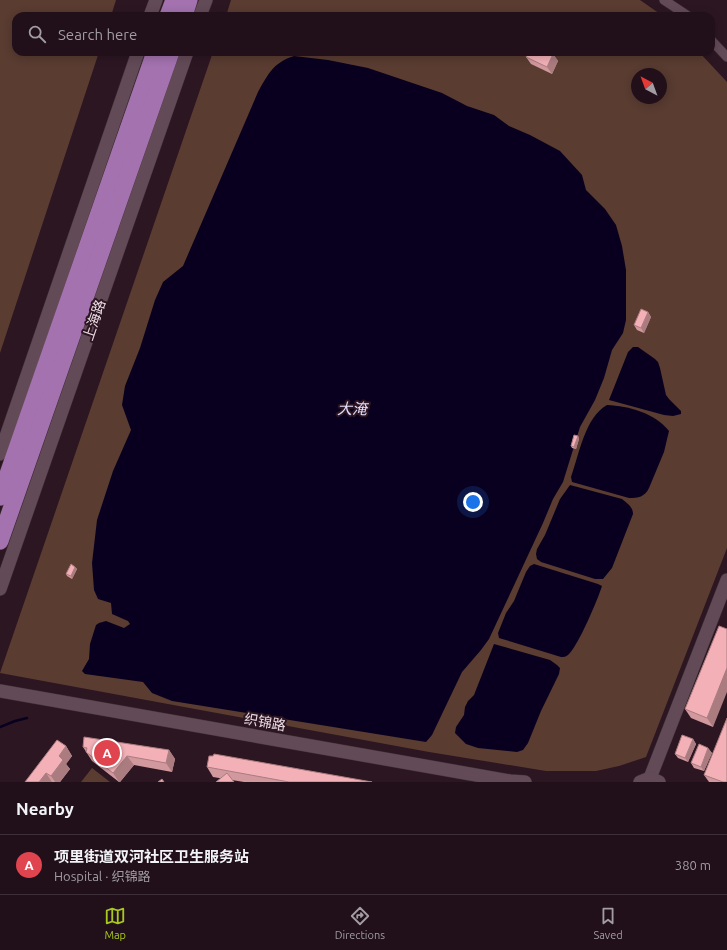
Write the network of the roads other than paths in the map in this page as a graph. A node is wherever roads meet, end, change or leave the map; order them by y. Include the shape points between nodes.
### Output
1 (156, 0) edge
2 (174, 0) edge
3 (189, 0) edge
4 (206, 0) edge
5 (664, 0) edge
6 (152, 12) edge
7 (170, 12) edge
8 (185, 12) edge
9 (202, 12) edge
10 (682, 12) edge
11 (715, 44) edge
12 (137, 56) edge
13 (154, 56) edge
14 (170, 56) edge
15 (186, 56) edge
16 (727, 58) edge
17 (26, 444) junction
18 (0, 454) edge
19 (0, 497) edge
20 (0, 541) edge
21 (727, 580) edge
22 (0, 589) edge
23 (0, 691) edge
24 (650, 781) edge
25 (525, 782) edge

1 - 6 main road
2 - 7 highway
3 - 8 highway
4 - 9 main road
5 - 10 street
11 - 16 street
12 - 18 main road
13 - 17 highway, 上海路
14 - 17 highway, 上海路
15 - 22 main road, 上海路
17 - 19 highway, 上海路
17 - 20 highway, 上海路
21 - 24 main road
23 - 25 main road, 织锦路

